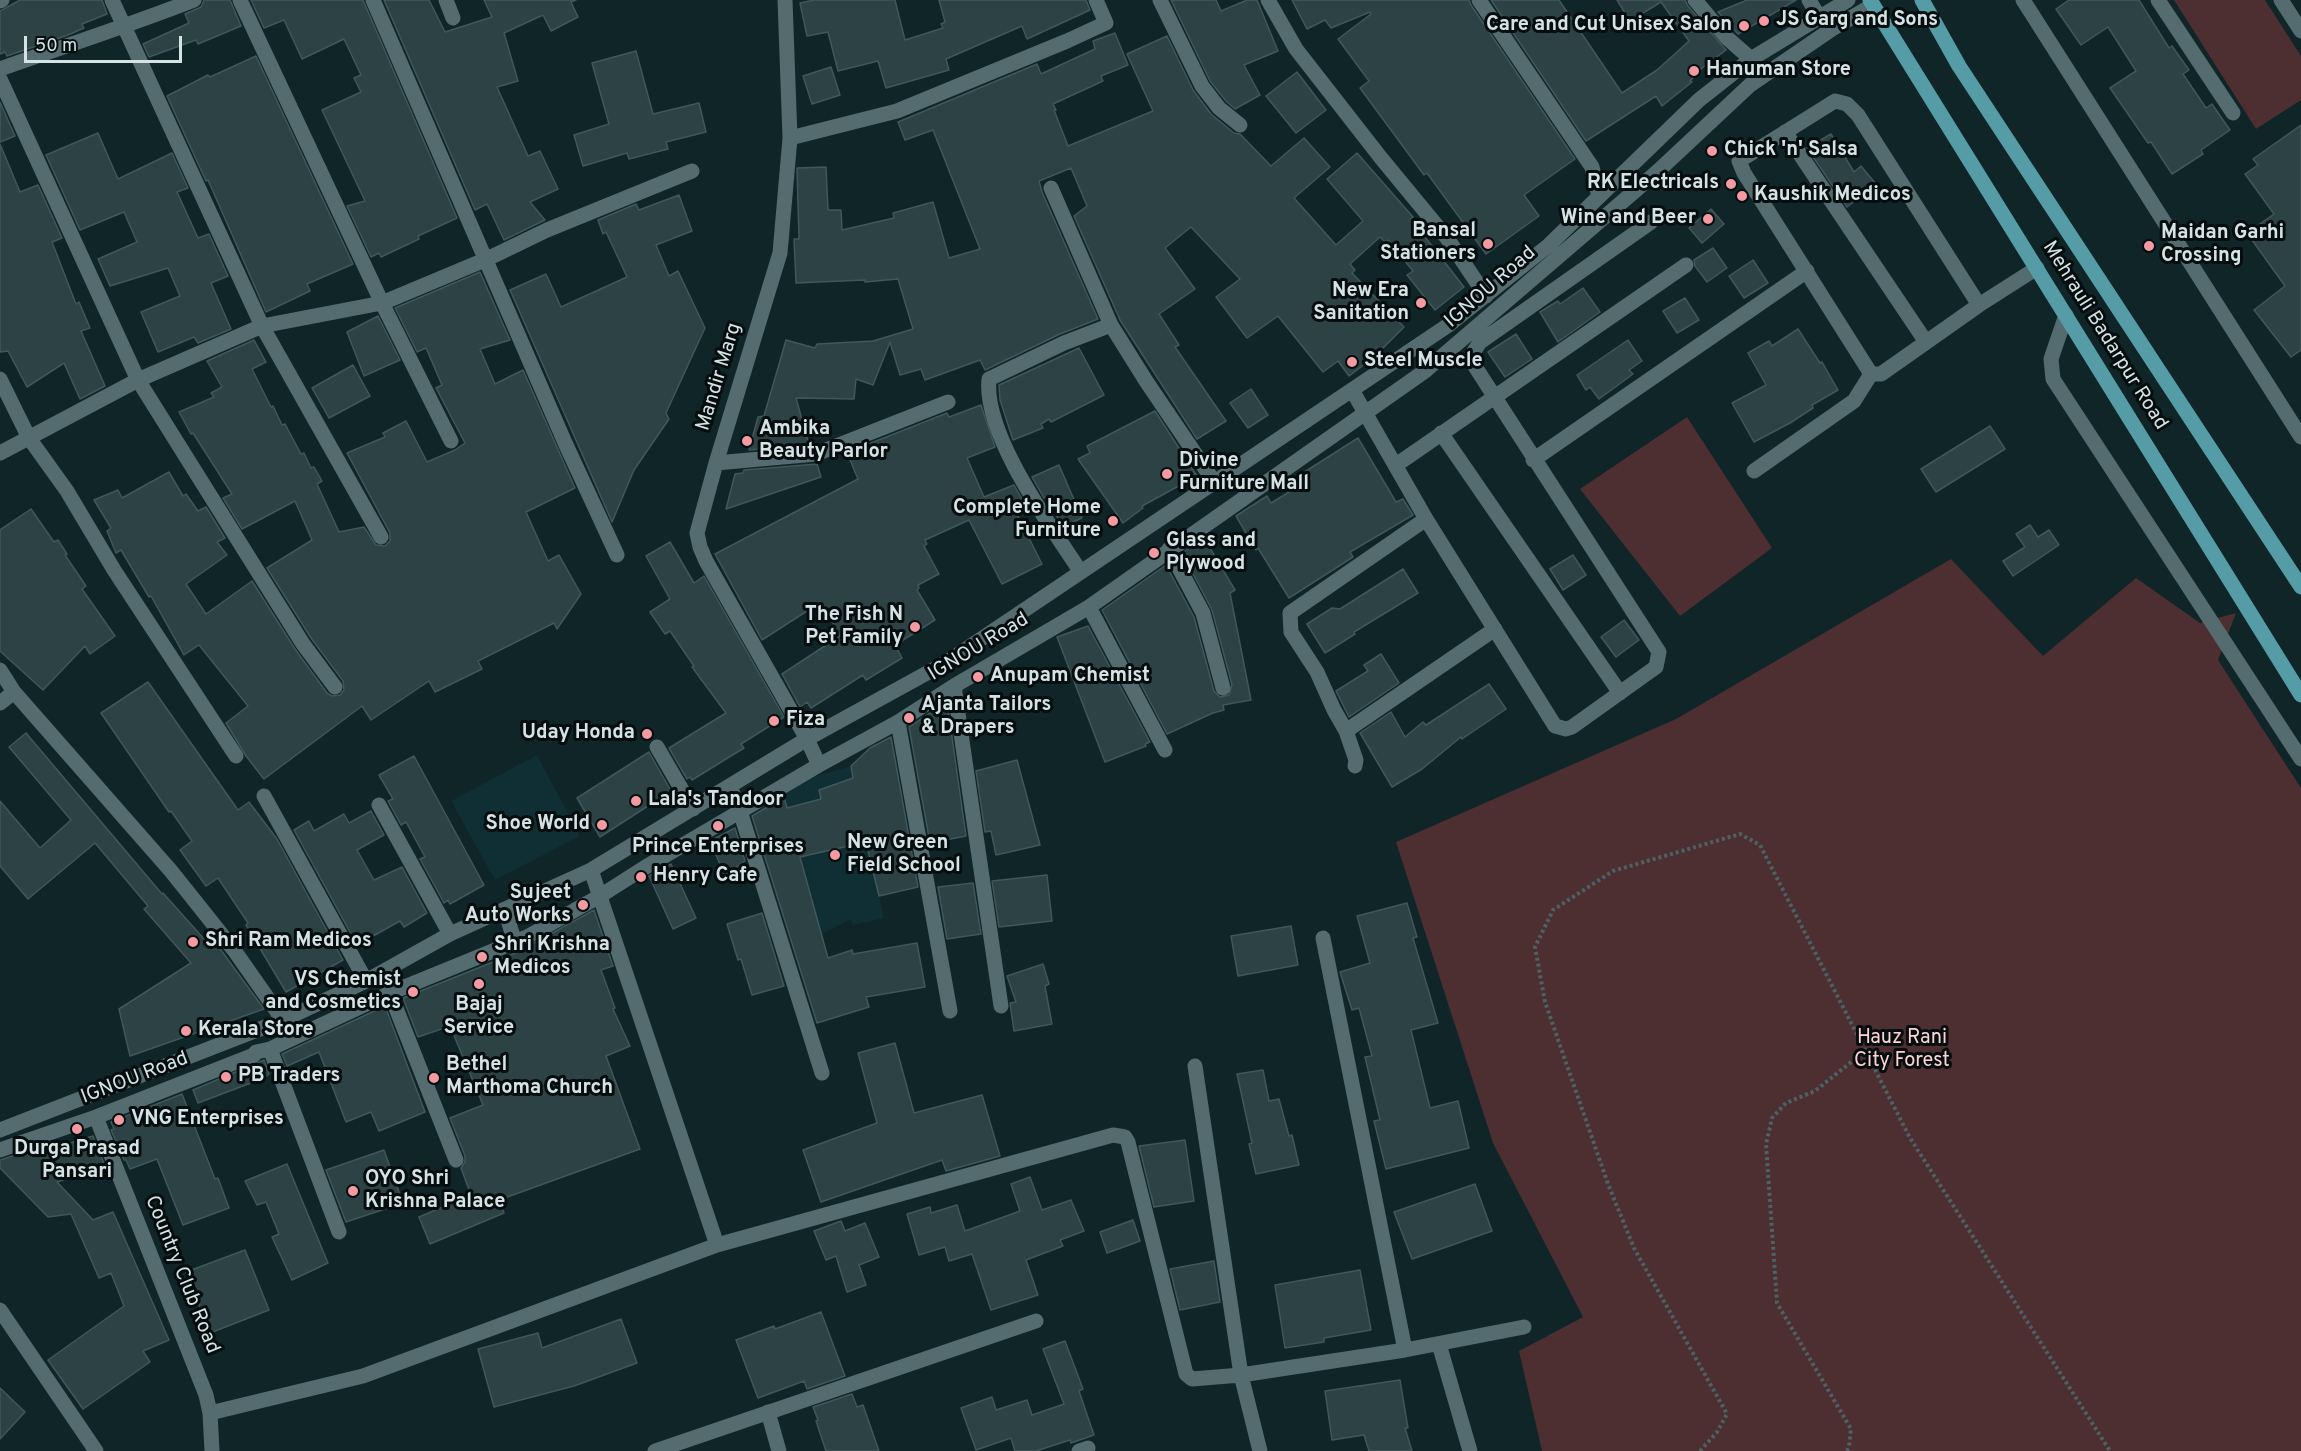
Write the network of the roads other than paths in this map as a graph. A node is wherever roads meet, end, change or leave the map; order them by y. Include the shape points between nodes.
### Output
1 (112, 0) edge
2 (194, 0) edge
3 (240, 0) edge
4 (373, 0) edge
5 (446, 0) edge
6 (785, 0) edge
7 (1096, 0) edge
8 (1160, 0) edge
9 (1268, 0) edge
10 (1479, 0) edge
11 (1695, 0) edge
12 (1809, 0) edge
13 (1848, 0) edge
14 (1922, 0) edge
15 (2024, 0) edge
16 (2158, 0) edge
17 (2281, 0) edge
18 (1872, 2) edge
19 (1819, 17) junction
20 (453, 18) dead end
21 (124, 27) junction
22 (2301, 31) edge
23 (1751, 59) junction
24 (0, 69) edge
25 (0, 79) edge
26 (2233, 113) dead end
27 (1240, 125) dead end
28 (1785, 132) junction
29 (790, 138) junction
30 (692, 171) dead end
31 (1051, 188) dead end
32 (1599, 197) junction
33 (1651, 222) dead end
34 (487, 259) junction
35 (1686, 265) dead end
36 (2037, 268) junction
37 (1807, 271) junction
38 (1486, 296) junction
39 (382, 303) junction
40 (1979, 305) junction
41 (2066, 315) junction
42 (1112, 325) junction
43 (262, 326) junction
44 (1926, 342) junction
45 (1871, 374) junction
46 (0, 379) edge
47 (138, 380) junction
48 (1352, 390) junction
49 (1494, 397) junction
50 (948, 402) dead end
51 (1367, 414) junction
52 (1441, 434) junction
53 (2301, 437) edge
54 (29, 438) junction
55 (451, 441) dead end
56 (0, 453) edge
57 (1533, 460) junction
58 (716, 463) junction
59 (1396, 465) junction
60 (1754, 471) dead end
61 (1215, 483) junction
62 (1426, 519) junction
63 (381, 537) dead end
64 (1169, 549) junction
65 (617, 555) dead end
66 (1080, 571) junction
67 (2301, 587) edge
68 (1089, 607) junction
69 (1495, 629) junction
70 (0, 670) edge
71 (954, 686) junction
72 (335, 687) dead end
73 (1223, 688) dead end
74 (14, 692) junction
75 (1620, 693) junction
76 (2301, 695) edge
77 (0, 703) edge
78 (898, 722) junction
79 (1346, 731) junction
80 (807, 739) junction
81 (657, 747) dead end
82 (1165, 750) dead end
83 (236, 756) dead end
84 (2301, 759) edge
85 (819, 765) junction
86 (1355, 766) dead end
87 (730, 787) junction
88 (264, 796) dead end
89 (380, 805) dead end
90 (693, 809) junction
91 (740, 811) junction
92 (591, 870) junction
93 (600, 896) junction
94 (505, 909) junction
95 (450, 934) junction
96 (1323, 938) dead end
97 (515, 943) junction
98 (366, 981) junction
99 (390, 993) junction
100 (1001, 1006) dead end
101 (950, 1011) dead end
102 (283, 1020) junction
103 (270, 1049) junction
104 (1195, 1066) dead end
105 (822, 1073) dead end
106 (96, 1117) junction
107 (0, 1130) edge
108 (0, 1150) edge
109 (456, 1160) dead end
110 (339, 1232) dead end
111 (717, 1245) junction
112 (0, 1310) edge
113 (1036, 1321) dead end
114 (1524, 1327) dead end
115 (1439, 1344) junction
116 (1405, 1350) junction
117 (1241, 1375) junction
118 (768, 1412) junction
119 (210, 1413) junction
120 (96, 1451) edge
121 (212, 1451) edge
122 (655, 1451) edge
123 (779, 1451) edge
124 (1260, 1451) edge
125 (1470, 1451) edge

1 - 21 street
2 - 21 street
3 - 39 street
4 - 34 street
5 - 20 street
6 - 29 street, Mandir Marg
7 - 29 street via 1106,23 1067,41 897,111
8 - 27 street via 1210,98
9 - 38 street via 1296,49 1448,238
10 - 32 street via 1592,167
11 - 23 street
12 - 19 street
13 - 19 street, IGNOU Road
14 - 67 main road, Mehrauli Badarpur Road via 1959,66
15 - 53 street
16 - 26 street
17 - 22 street
18 - 36 main road, Mehrauli Badarpur Road
18 - 51 street, IGNOU Road via 1750,85 1657,172 1467,336
19 - 23 street, IGNOU Road
21 - 24 street
21 - 43 street
23 - 32 street, IGNOU Road via 1700,100
25 - 47 street
28 - 37 street via 1740,161
28 - 40 street via 1835,101 1847,104 1858,115
28 - 44 street
29 - 58 street, Mandir Marg via 780,253
30 - 34 street
31 - 42 street
32 - 38 street, IGNOU Road via 1549,245
33 - 49 street via 1480,342 1471,356
34 - 39 street
34 - 65 street
35 - 49 street
36 - 40 street
36 - 41 main road, Mehrauli Badarpur Road
37 - 45 street
37 - 57 street
38 - 48 street, IGNOU Road
39 - 43 street
39 - 55 street
40 - 44 street
41 - 76 main road, Mehrauli Badarpur Road
41 - 84 street via 2051,360 2053,379
42 - 61 street
42 - 66 street via 989,379 992,411 1012,465
43 - 47 street
43 - 63 street
44 - 45 street via 1881,374
45 - 60 street via 1854,400
46 - 54 street
47 - 54 street
47 - 72 street via 303,644
48 - 51 street
48 - 61 street, IGNOU Road
49 - 52 street
49 - 57 street
50 - 58 street via 816,454
51 - 59 street
51 - 64 street, IGNOU Road
52 - 59 street
52 - 75 street
54 - 56 street
54 - 83 street
57 - 75 street via 1659,652 1656,667
58 - 80 street, Mandir Marg via 698,532 700,547
59 - 62 street
61 - 66 street, IGNOU Road
62 - 69 street
62 - 79 street via 1290,613 1291,632 1317,672
64 - 68 street, IGNOU Road
64 - 73 street via 1203,613
66 - 80 street, IGNOU Road via 947,662
68 - 71 street, IGNOU Road
68 - 82 street
69 - 75 street via 1555,726 1572,727
69 - 79 street
70 - 74 street
71 - 78 street, IGNOU Road
71 - 100 street
74 - 77 street
74 - 102 street via 171,872 234,950
78 - 85 street, IGNOU Road
78 - 101 street
79 - 86 street
80 - 85 street, Mandir Marg
80 - 87 street, IGNOU Road
81 - 90 street
85 - 91 street, IGNOU Road
87 - 90 street, IGNOU Road
87 - 91 street
88 - 98 street
89 - 95 street
90 - 92 street, IGNOU Road
91 - 93 street, IGNOU Road
91 - 105 street
92 - 93 street
92 - 94 street, IGNOU Road
93 - 97 street, IGNOU Road
93 - 111 street
94 - 95 street, IGNOU Road
94 - 97 street
95 - 98 street, IGNOU Road
96 - 116 street
97 - 99 street, IGNOU Road
98 - 102 street, IGNOU Road
99 - 103 street, IGNOU Road
99 - 109 street
102 - 107 street, IGNOU Road
103 - 106 street, IGNOU Road
103 - 110 street
104 - 117 street
106 - 108 street, IGNOU Road
106 - 119 street, Country Club Road
111 - 117 street via 1120,1135 1128,1142 1186,1374 1198,1380
111 - 119 street via 363,1376
112 - 120 street
113 - 118 street
114 - 115 street
115 - 116 street
115 - 125 street
116 - 117 street
117 - 124 street
118 - 122 street
118 - 123 street
119 - 121 street, Country Club Road

